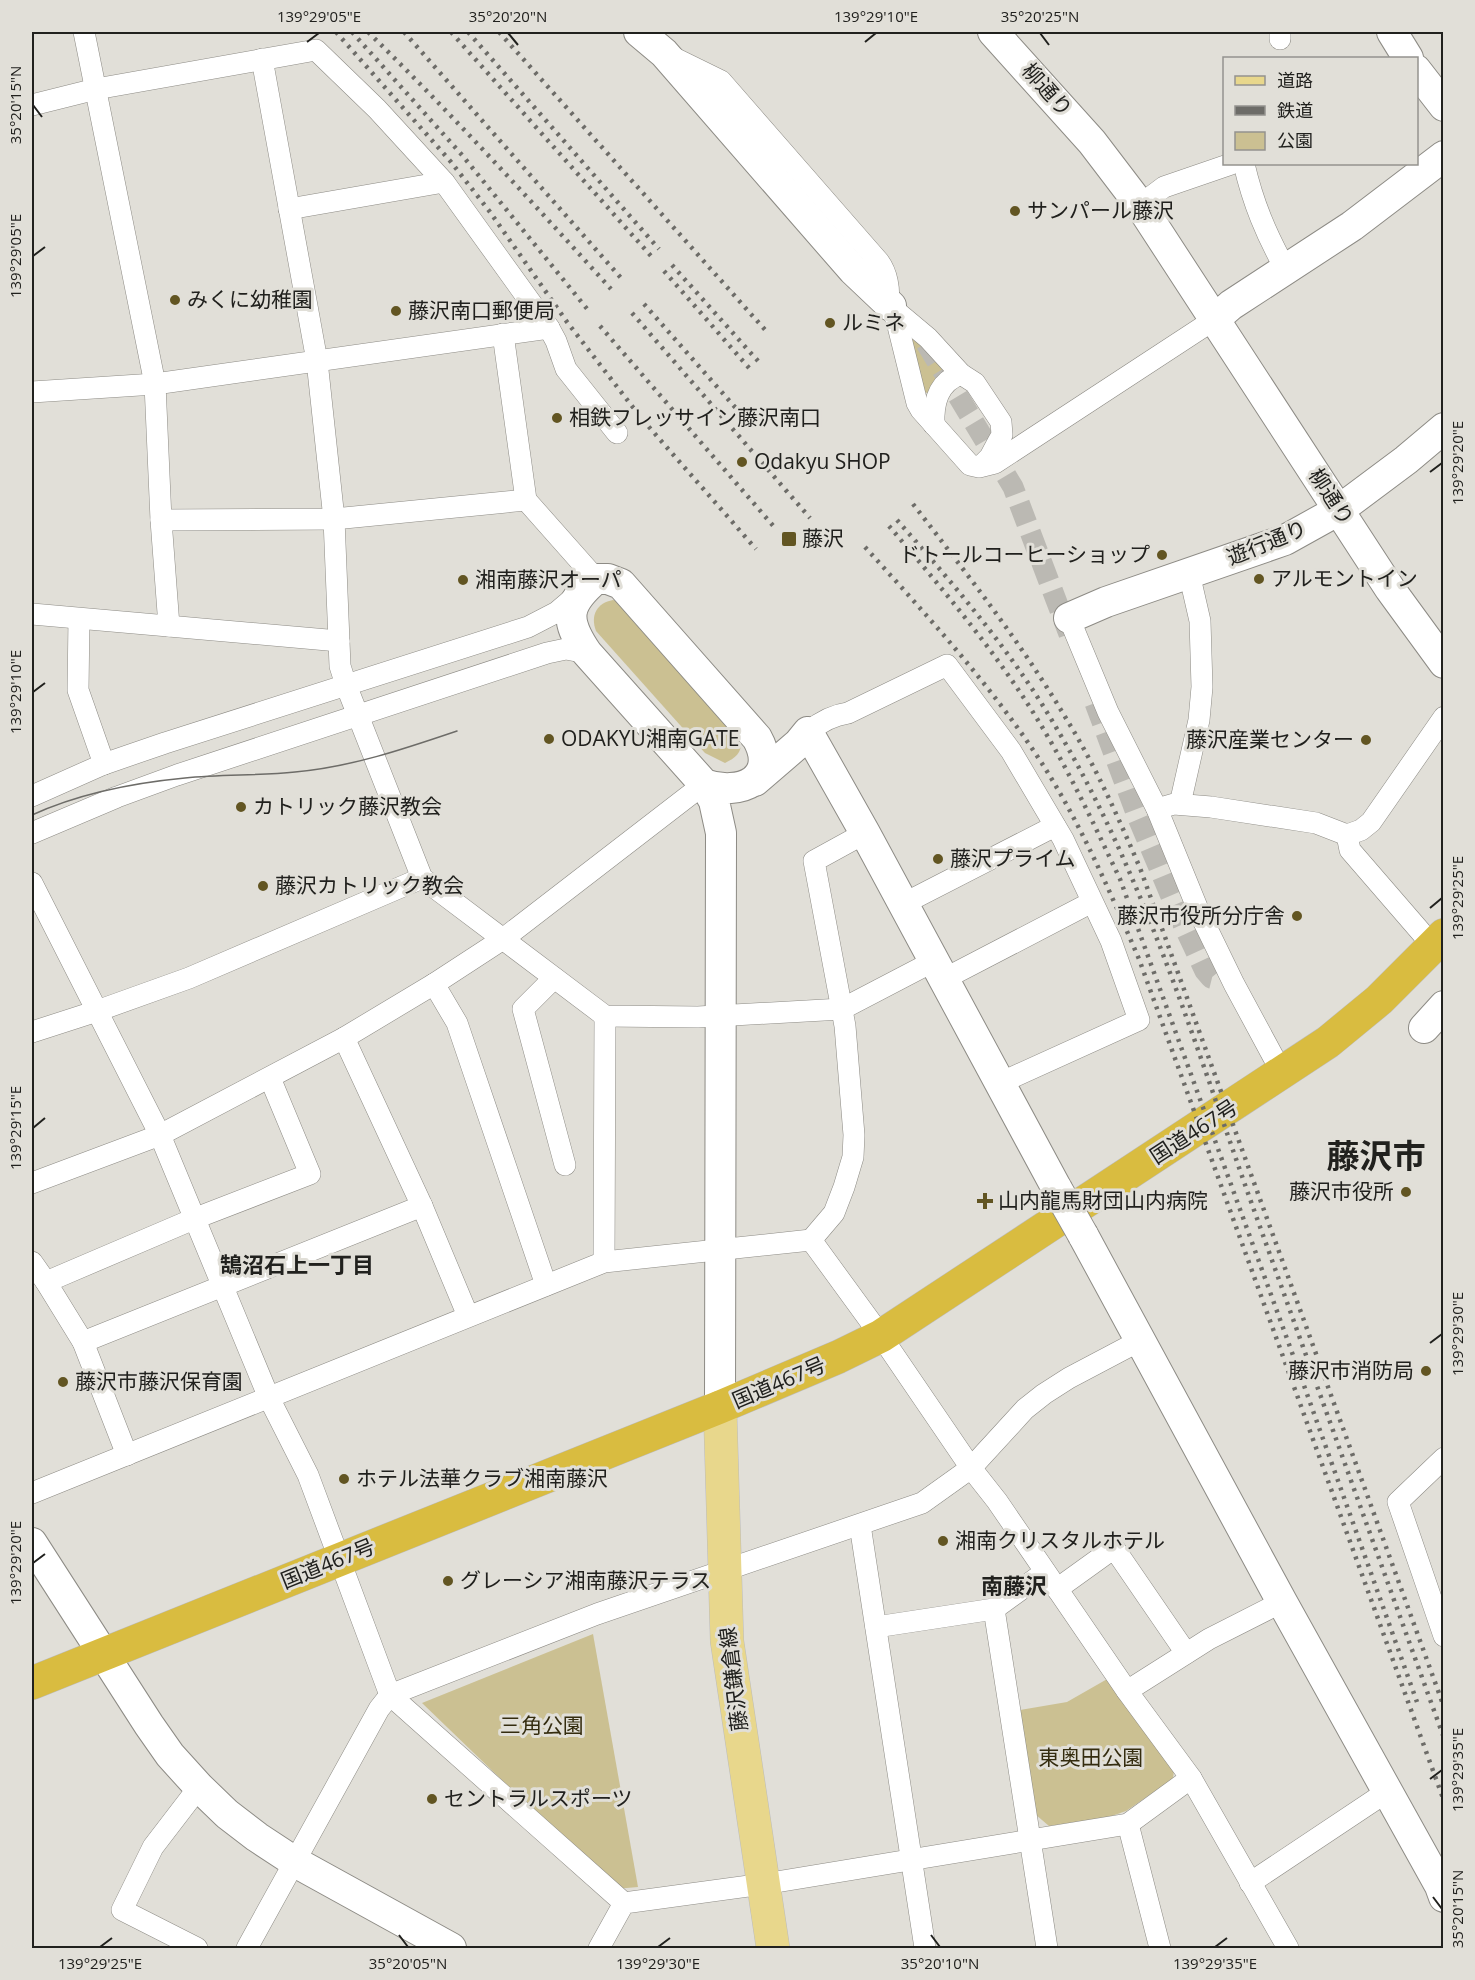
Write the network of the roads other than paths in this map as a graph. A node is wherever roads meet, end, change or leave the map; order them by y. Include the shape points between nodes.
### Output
1 (84, 32) edge
2 (639, 32) edge
3 (993, 32) edge
4 (1392, 32) edge
5 (664, 52) junction
6 (1407, 57) edge
7 (262, 59) junction
8 (696, 68) junction
9 (1418, 73) edge
10 (96, 89) junction
11 (32, 105) edge
12 (1443, 106) edge
13 (1443, 156) edge
14 (778, 162) dead end
15 (1228, 165) edge
16 (1244, 165) edge
17 (444, 182) junction
18 (1140, 205) junction
19 (289, 209) junction
20 (1286, 270) junction
21 (889, 305) junction
22 (1212, 315) junction
23 (549, 328) junction
24 (503, 334) junction
25 (317, 361) junction
26 (961, 374) junction
27 (155, 384) junction
28 (32, 392) edge
29 (934, 425) junction
30 (1443, 428) edge
31 (617, 433) dead end
32 (979, 467) junction
33 (526, 500) junction
34 (1339, 510) junction
35 (334, 519) junction
36 (161, 520) junction
37 (1189, 573) junction
38 (588, 586) junction
39 (32, 614) edge
40 (1069, 618) joint
41 (79, 619) junction
42 (169, 626) junction
43 (339, 641) junction
44 (587, 653) junction
45 (1443, 663) edge
46 (346, 685) junction
47 (358, 715) junction
48 (1443, 717) edge
49 (808, 732) junction
50 (104, 764) junction
51 (756, 781) junction
52 (704, 784) junction
53 (32, 796) edge
54 (1180, 804) junction
55 (1157, 809) junction
56 (1055, 826) junction
57 (32, 833) edge
58 (721, 833) junction
59 (865, 833) junction
60 (1347, 835) junction
61 (422, 878) junction
62 (32, 883) edge
63 (1092, 902) junction
64 (903, 904) junction
65 (503, 939) junction
66 (1438, 940) edge
67 (939, 970) junction
68 (554, 978) junction
69 (434, 984) junction
70 (1443, 1006) edge
71 (842, 1009) junction
72 (97, 1011) junction
73 (605, 1016) junction
74 (721, 1016) junction
75 (1424, 1028) dead end
76 (32, 1032) edge
77 (344, 1038) junction
78 (1282, 1073) junction
79 (270, 1078) junction
80 (1000, 1083) junction
81 (160, 1136) junction
82 (566, 1165) dead end
83 (32, 1183) edge
84 (422, 1206) junction
85 (196, 1218) junction
86 (812, 1240) junction
87 (720, 1250) junction
88 (32, 1262) edge
89 (604, 1262) junction
90 (46, 1282) junction
91 (546, 1285) junction
92 (224, 1286) junction
93 (468, 1316) junction
94 (881, 1336) junction
95 (1141, 1340) junction
96 (83, 1342) junction
97 (269, 1398) junction
98 (720, 1407) junction
99 (128, 1455) junction
100 (1443, 1458) edge
101 (971, 1468) junction
102 (32, 1493) edge
103 (860, 1525) junction
104 (32, 1543) edge
105 (339, 1559) junction
106 (724, 1570) junction
107 (1051, 1581) junction
108 (1282, 1602) junction
109 (994, 1609) junction
110 (876, 1626) junction
111 (1443, 1636) edge
112 (1186, 1653) junction
113 (103, 1654) junction
114 (32, 1683) edge
115 (1128, 1690) junction
116 (390, 1695) junction
117 (1191, 1778) junction
118 (199, 1787) junction
119 (1389, 1791) junction
120 (1128, 1824) junction
121 (1031, 1839) junction
122 (912, 1860) junction
123 (295, 1862) junction
124 (1250, 1882) junction
125 (764, 1884) junction
126 (1443, 1897) edge
127 (624, 1903) junction
128 (197, 1948) edge
129 (247, 1948) edge
130 (451, 1948) edge
131 (599, 1948) edge
132 (773, 1948) edge
133 (925, 1948) edge
134 (1047, 1948) edge
135 (1160, 1948) edge
136 (1288, 1948) edge

1 - 10 street
2 - 5 street
3 - 18 street, 柳通り via 1092,142
4 - 6 street
5 - 8 street
5 - 21 street via 853,270
7 - 10 street
7 - 17 street via 316,50
7 - 19 street
8 - 14 street
8 - 21 street via 721,81 879,262 888,286
9 - 12 street
10 - 11 street
10 - 27 street
13 - 20 street via 1352,226
15 - 18 street via 1164,187
16 - 20 street via 1261,222
17 - 19 street
17 - 23 street
18 - 22 street, 柳通り
19 - 25 street
20 - 22 street
21 - 26 street via 928,338
21 - 29 street via 897,322 914,397
22 - 32 street via 995,463
22 - 34 street, 柳通り
23 - 24 street
23 - 31 street via 566,369
24 - 25 street
24 - 33 street
25 - 27 street
25 - 35 street
26 - 29 street via 952,377 939,391
26 - 32 street via 978,387 1001,422 1002,435 990,458
27 - 28 street
27 - 36 street
29 - 32 street via 970,465
30 - 34 street, 遊行通り
33 - 35 street
33 - 38 street
34 - 37 street, 遊行通り via 1285,540
34 - 45 street, 柳通り
35 - 36 street
35 - 43 street
36 - 42 street
37 - 40 street, 遊行通り
37 - 54 street via 1200,621 1202,687 1199,720
38 - 44 street via 573,602 571,612 576,638
38 - 46 street via 557,612 528,627
38 - 51 street via 608,579 621,584 757,738 765,760
39 - 41 street
40 - 55 street via 1108,712
41 - 42 street
41 - 50 street via 78,690
42 - 43 street
43 - 46 street
44 - 47 street via 566,649 547,653
44 - 52 street
46 - 47 street
46 - 50 street
47 - 57 street via 117,797
47 - 61 street
48 - 60 street via 1371,822 1361,831
49 - 51 street
49 - 56 street via 947,664 1011,751
49 - 59 street
50 - 53 street
51 - 52 street via 725,790
51 - 58 street via 734,803
52 - 58 street via 714,801
52 - 65 street
54 - 55 street
54 - 60 street via 1316,823
55 - 78 street via 1227,982
56 - 63 street
56 - 64 street
58 - 74 street
59 - 64 street
59 - 71 street via 814,861
60 - 66 street via 1350,850
61 - 65 street
61 - 72 street via 189,978
62 - 72 street
63 - 67 street
63 - 80 street via 1111,941 1139,1020
64 - 67 street
65 - 68 street
65 - 69 street
66 - 78 highway, 国道467号 via 1352,1023
67 - 71 street
67 - 80 street
68 - 73 street
68 - 82 street via 523,1009
69 - 77 street
69 - 91 street via 457,1023
70 - 75 street
71 - 74 street
71 - 86 street via 853,1157 834,1213
72 - 76 street
72 - 81 street
73 - 74 street
73 - 89 street
74 - 87 street
77 - 79 street
77 - 84 street
78 - 94 highway, 国道467号
79 - 81 street
79 - 85 street via 310,1174
80 - 95 street, bridge
81 - 83 street
81 - 85 street
84 - 92 street
84 - 93 street
85 - 90 street
85 - 92 street
86 - 87 street
86 - 94 street
87 - 89 street
87 - 98 street
88 - 90 street
89 - 91 street
90 - 96 street
91 - 93 street
92 - 96 street
92 - 97 street
93 - 97 street
94 - 98 highway, 国道467号
94 - 101 street
95 - 101 street via 1044,1394
95 - 108 street
96 - 99 street
97 - 99 street
97 - 105 street via 308,1475
98 - 105 highway, 国道467号
98 - 106 main road, 藤沢鎌倉線
99 - 102 street
100 - 111 street via 1398,1502
101 - 103 street via 922,1503
101 - 107 street
103 - 106 street
103 - 110 street
104 - 113 street
105 - 113 highway, 国道467号
105 - 116 street
106 - 116 street via 597,1614
106 - 125 main road, 藤沢鎌倉線 via 727,1641
107 - 109 street
107 - 112 street via 1114,1548
107 - 115 street
108 - 112 street
108 - 119 street
109 - 110 street
109 - 121 street
110 - 122 street
112 - 115 street
113 - 114 highway, 国道467号
113 - 118 street via 170,1755
115 - 117 street
116 - 123 street
116 - 127 street
117 - 120 street
117 - 124 street
118 - 123 street via 227,1814
118 - 128 street via 153,1847 122,1910
119 - 124 street
119 - 126 street
120 - 121 street
120 - 135 street
121 - 122 street
121 - 134 street
122 - 125 street
122 - 133 street
123 - 129 street
123 - 130 street
124 - 136 street
125 - 127 street
125 - 132 main road, 藤沢鎌倉線
127 - 131 street

